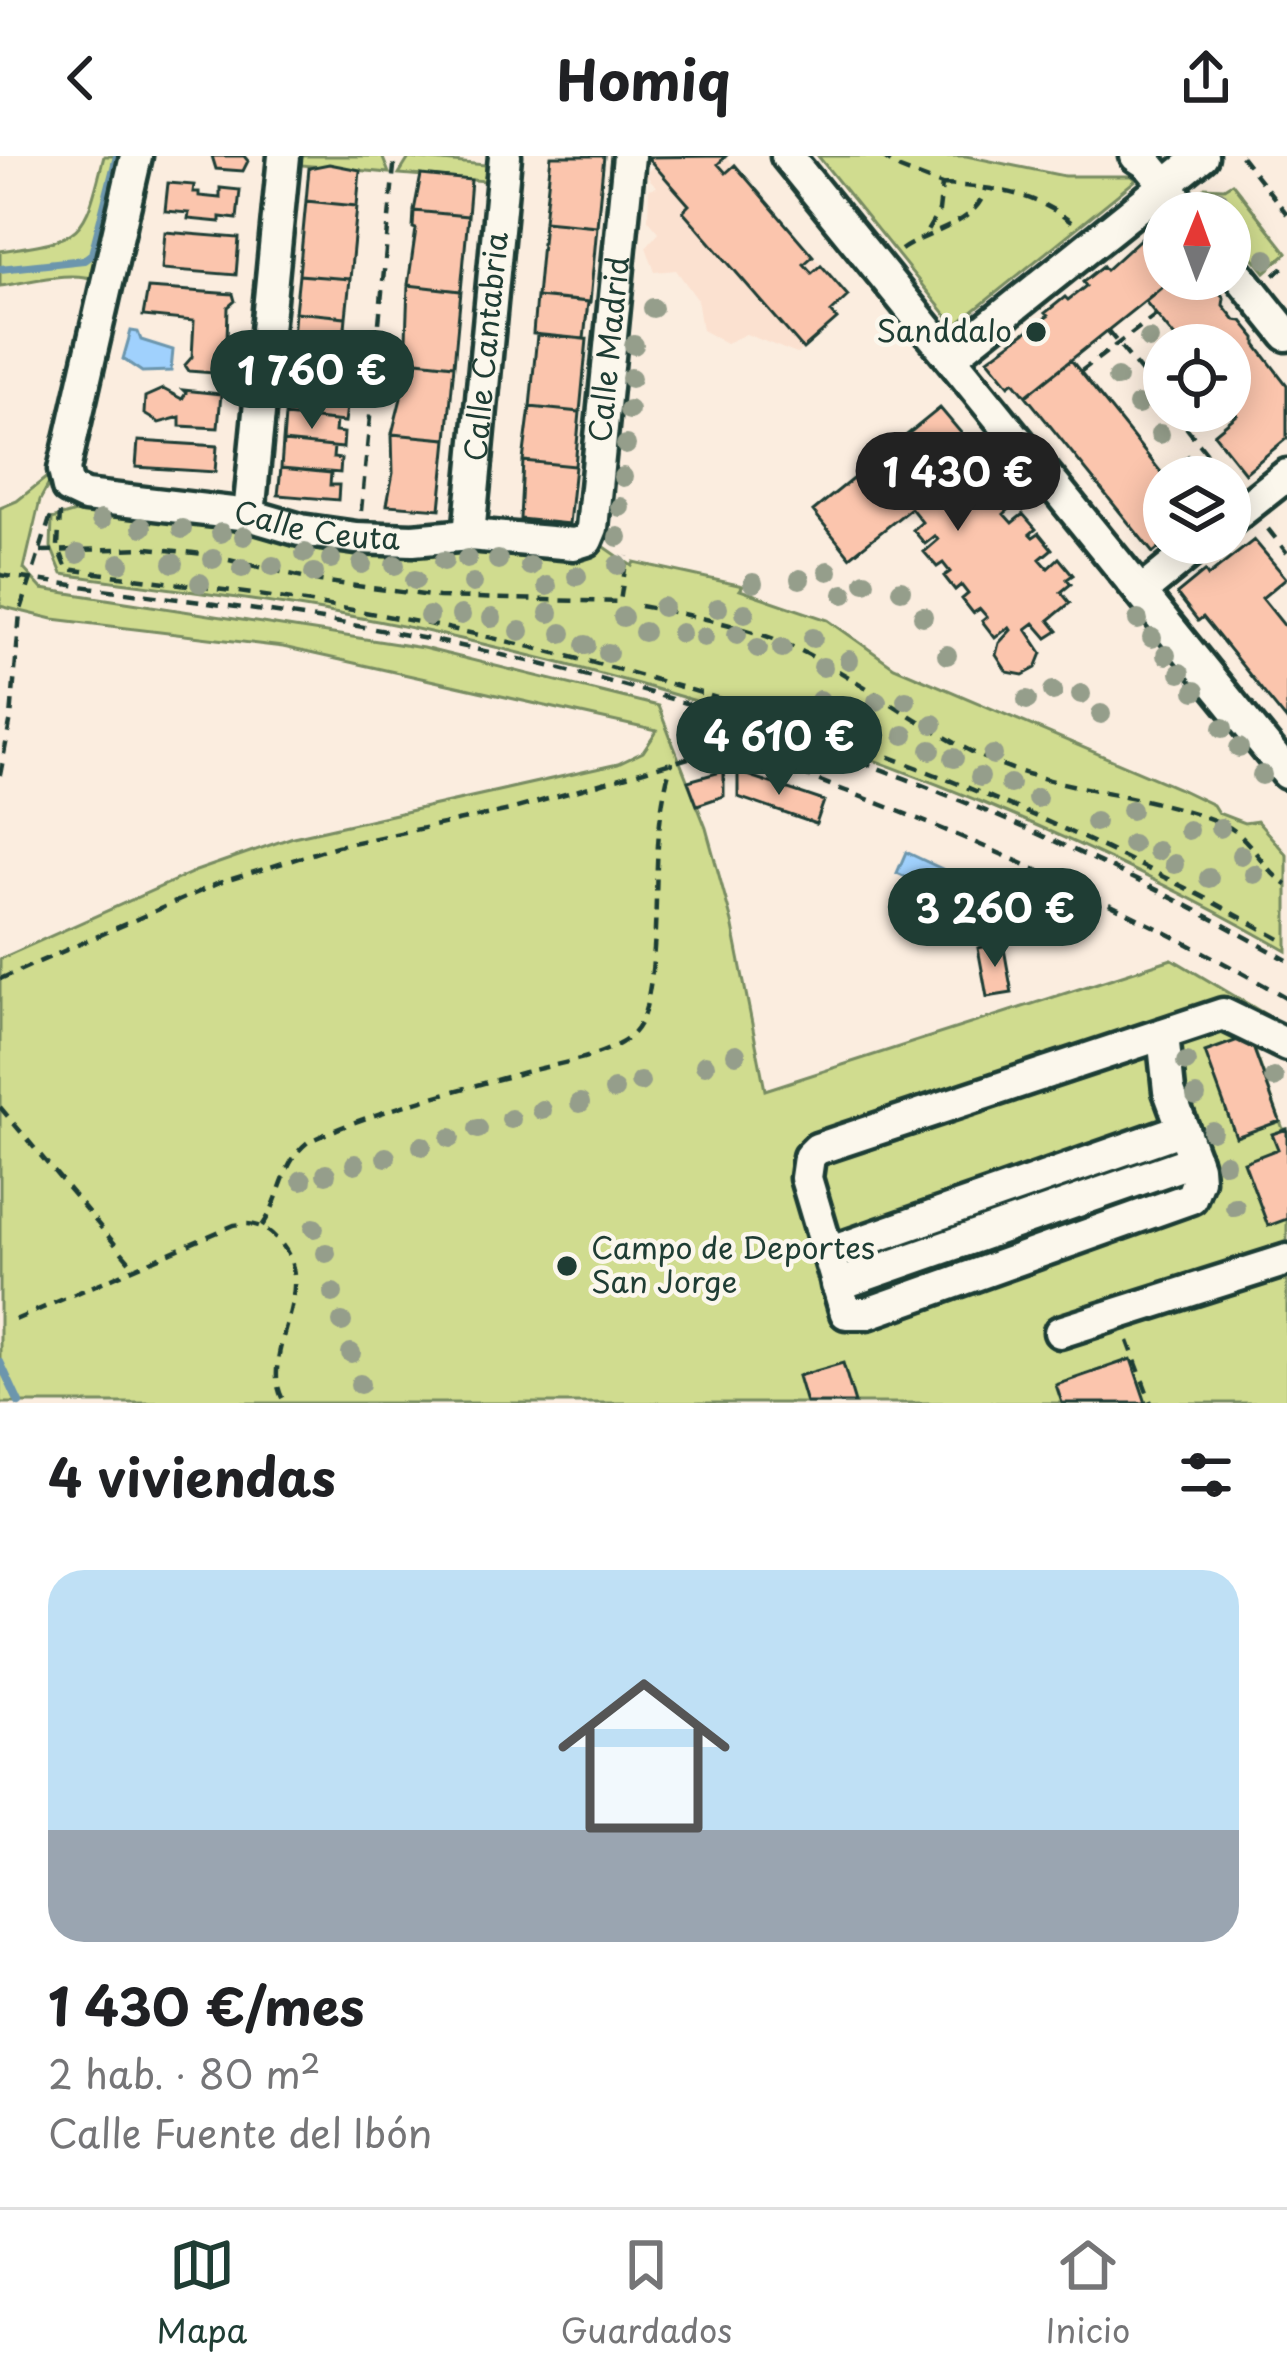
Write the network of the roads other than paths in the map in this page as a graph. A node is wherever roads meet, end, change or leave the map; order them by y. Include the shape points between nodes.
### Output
1 (136, 156) edge
2 (284, 156) edge
3 (505, 156) edge
4 (629, 156) edge
5 (787, 156) edge
6 (1136, 156) edge
7 (1202, 156) edge
8 (1167, 186) junction
9 (1172, 192) edge
10 (1251, 290) edge
11 (1287, 335) edge
12 (951, 357) junction
13 (1287, 475) edge
14 (1251, 503) edge
15 (249, 515) junction
16 (470, 535) junction
17 (587, 540) joint
18 (1175, 564) edge
19 (1141, 592) junction
20 (1287, 773) edge
21 (1163, 1034) junction
22 (1287, 1045) edge
23 (1183, 1130) junction
24 (828, 1253) junction
25 (1287, 1260) edge
26 (1060, 1332) dead end

1 - 15 street, Calle Ceuta via 65,478 85,496
2 - 15 street
3 - 16 street, Calle Cantabria
4 - 17 street, Calle Madrid
5 - 12 street
6 - 8 street
7 - 8 street
8 - 9 street
8 - 12 street
10 - 11 street
12 - 19 street
13 - 14 street
15 - 16 street, Calle Ceuta via 356,538
16 - 17 street, Calle Ceuta
18 - 19 street
19 - 20 street
21 - 22 street via 1223,1014
21 - 23 street
21 - 24 street via 817,1149 806,1178
23 - 24 street
23 - 24 street via 1195,1160 837,1285
25 - 26 street

